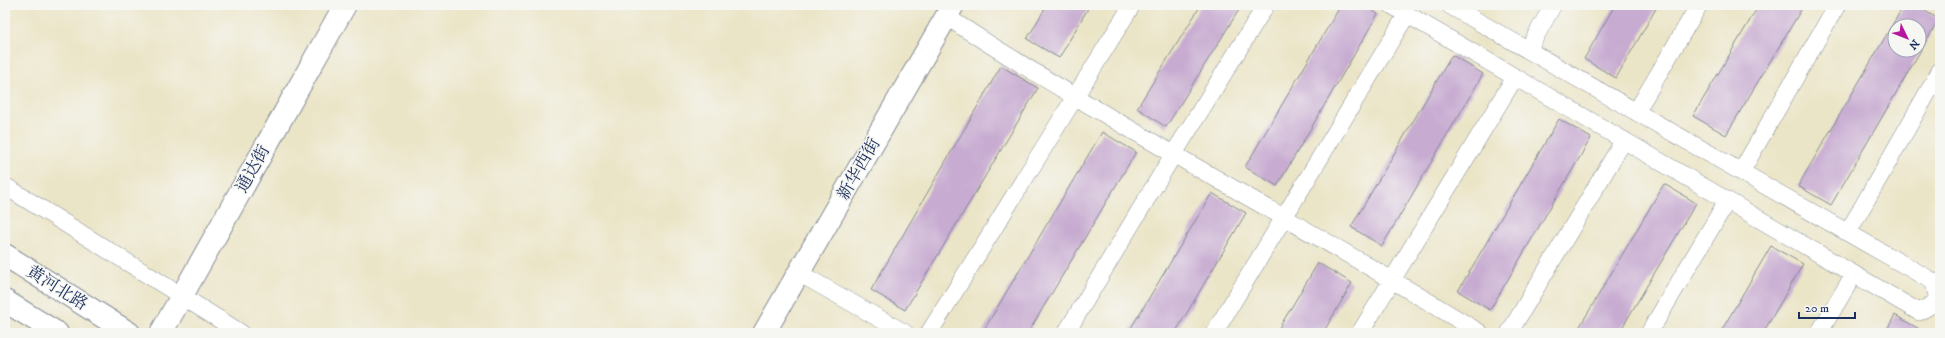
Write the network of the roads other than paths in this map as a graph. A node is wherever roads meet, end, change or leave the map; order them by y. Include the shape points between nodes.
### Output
1 (345, 5) edge
2 (1132, 5) edge
3 (1266, 5) edge
4 (1391, 5) edge
5 (1449, 5) edge
6 (1553, 5) edge
7 (1699, 5) edge
8 (1837, 5) edge
9 (950, 11) edge
10 (1407, 14) junction
11 (1528, 50) junction
12 (1940, 71) edge
13 (1515, 77) junction
14 (1075, 97) junction
15 (1636, 112) junction
16 (1624, 140) junction
17 (1173, 155) junction
18 (1742, 172) junction
19 (5, 186) edge
20 (1727, 200) junction
21 (1283, 218) junction
22 (1848, 232) junction
23 (5, 255) edge
24 (799, 273) junction
25 (1854, 274) junction
26 (1392, 279) junction
27 (182, 297) junction
28 (5, 301) edge
29 (57, 333) edge
30 (130, 333) edge
31 (161, 333) edge
32 (241, 333) edge
33 (764, 333) edge
34 (906, 333) edge
35 (930, 333) edge
36 (1066, 333) edge
37 (1214, 333) edge
38 (1360, 333) edge
39 (1480, 333) edge
40 (1509, 333) edge
41 (1649, 333) edge
42 (1819, 333) edge

1 - 27 main road, 通达街
2 - 14 street
3 - 17 street
4 - 10 street
5 - 11 street
6 - 11 street
7 - 15 street
8 - 18 street
9 - 14 street
9 - 24 main road, 新华西街
10 - 13 street
10 - 21 street
11 - 15 street
12 - 22 street
13 - 16 street
13 - 26 street
14 - 17 street
14 - 35 street
15 - 18 street
16 - 20 street
16 - 40 street
17 - 21 street
17 - 36 street
18 - 22 street
19 - 27 street
20 - 25 street
20 - 41 street
21 - 26 street
21 - 37 street
22 - 25 street via 1934,282 1938,301 1919,312
23 - 30 main road, 黄河北路
24 - 33 main road, 新华西街
24 - 34 street
25 - 42 street
26 - 38 street
26 - 39 street
27 - 31 main road, 通达街
27 - 32 street
28 - 29 main road

